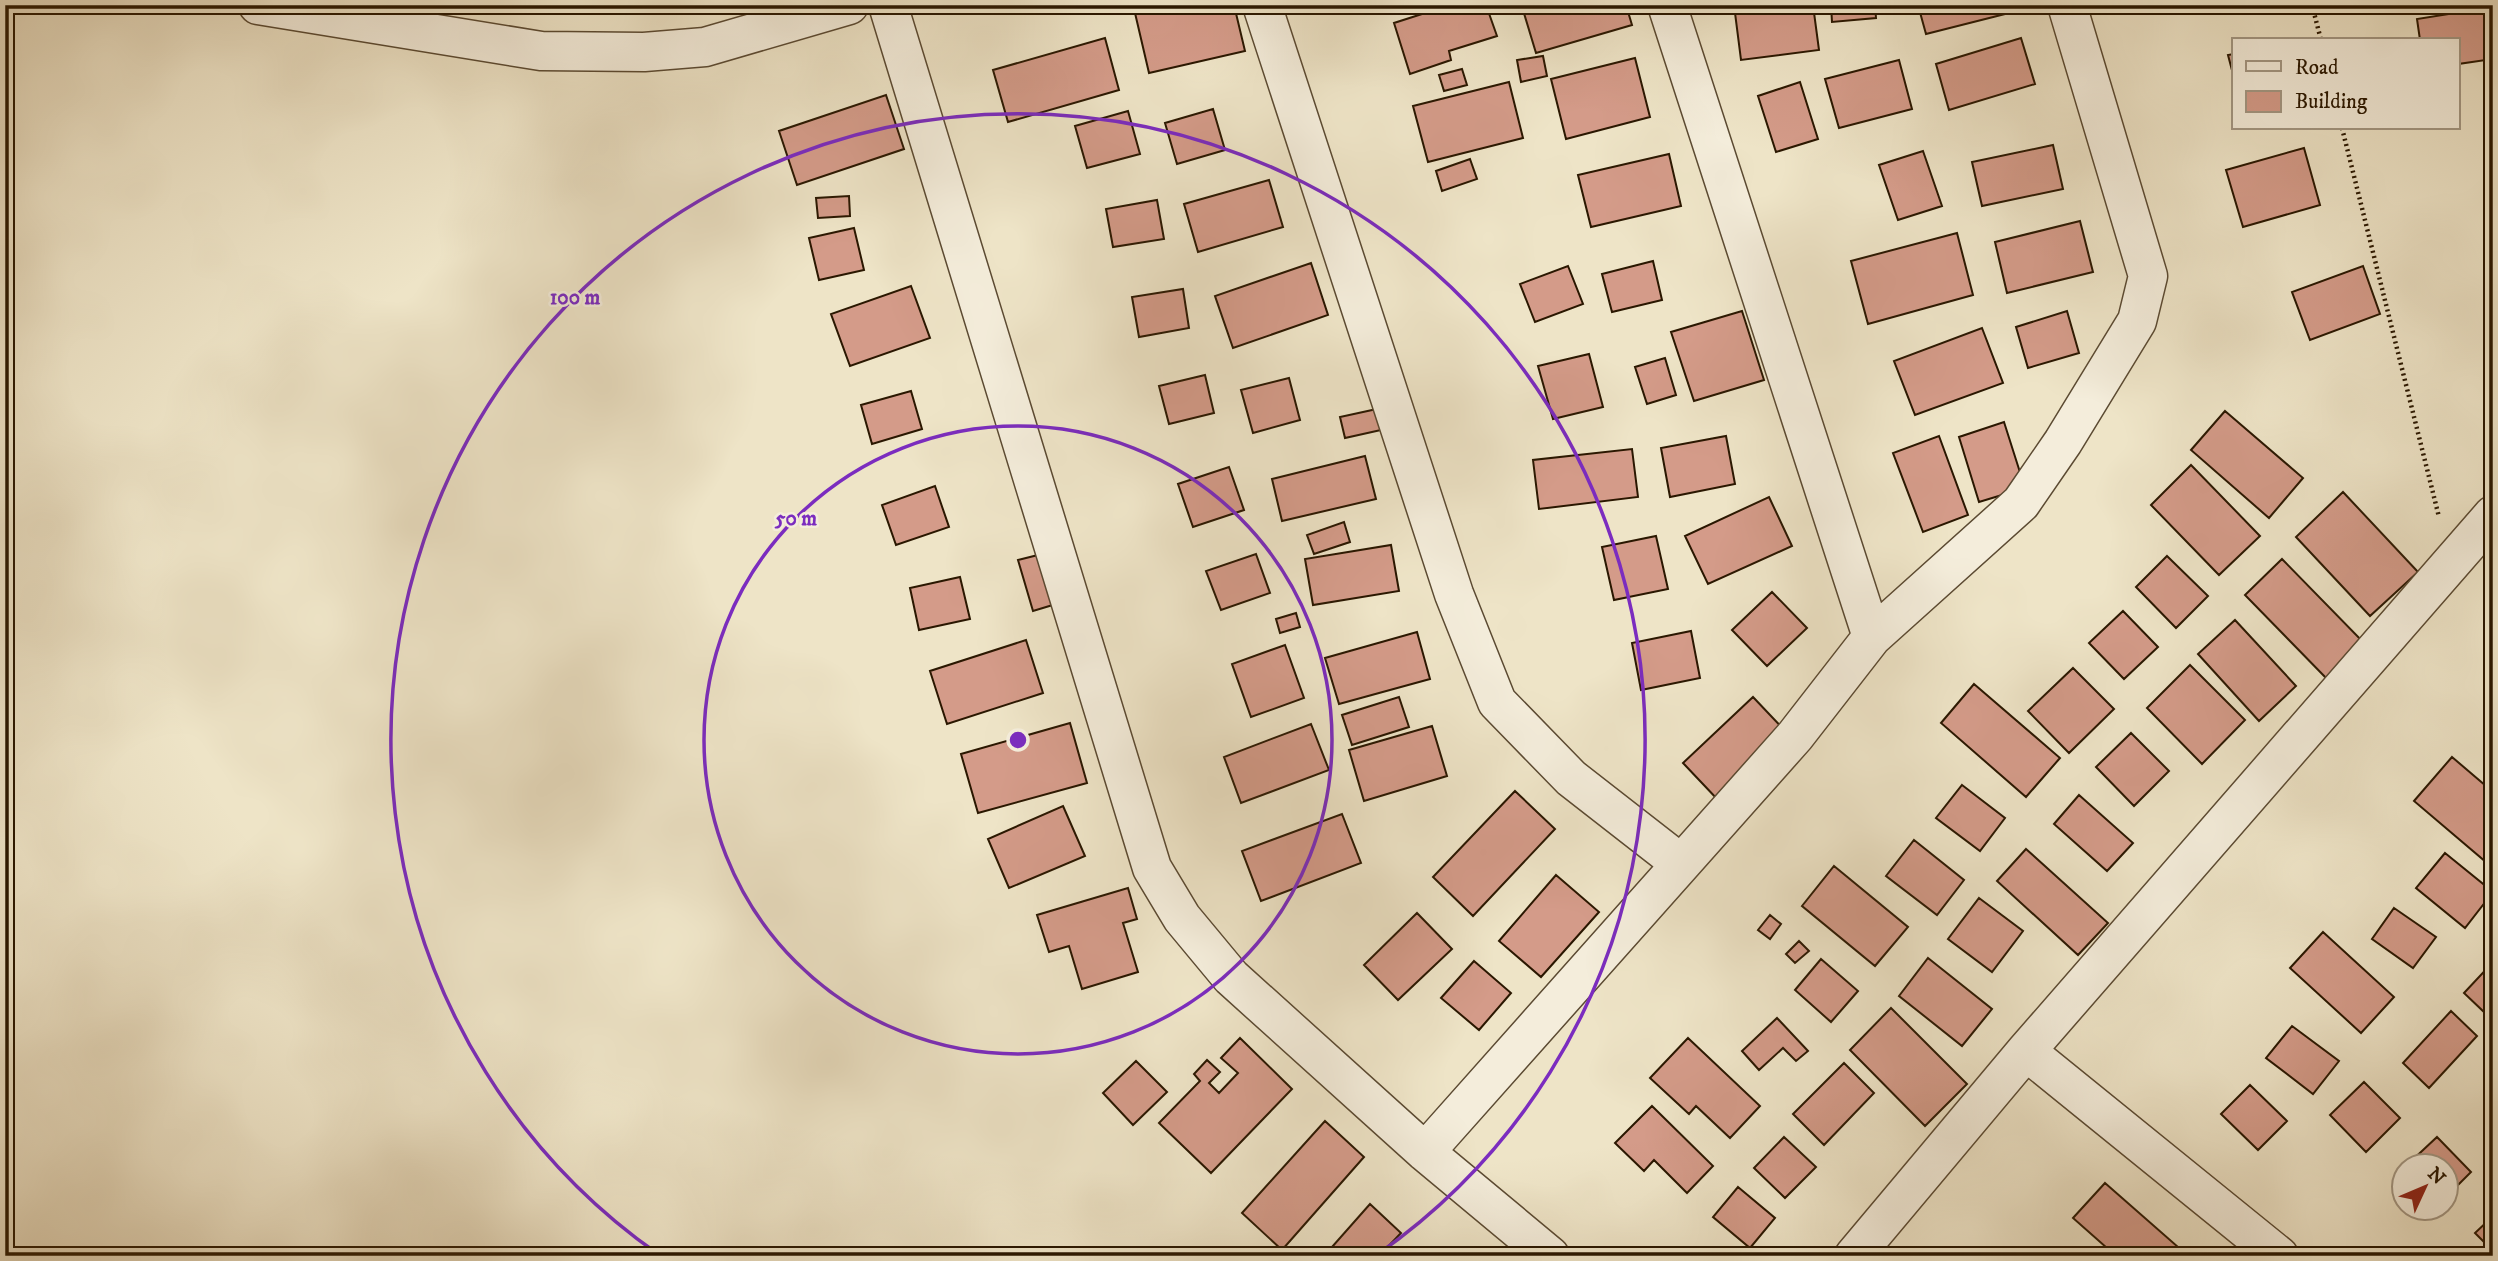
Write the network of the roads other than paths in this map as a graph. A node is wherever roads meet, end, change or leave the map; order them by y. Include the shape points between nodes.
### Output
1 (258, 5) edge
2 (849, 5) edge
3 (888, 5) edge
4 (1262, 5) edge
5 (1667, 5) edge
6 (2067, 5) edge
7 (2493, 514) edge
8 (1872, 637) junction
9 (1680, 863) junction
10 (2026, 1051) junction
11 (1425, 1152) junction
12 (1550, 1256) edge
13 (1854, 1256) edge
14 (2279, 1256) edge

1 - 2 street via 541,51 644,52 705,47
3 - 11 street via 1152,868 1182,918 1231,978
4 - 9 street via 1454,594 1497,702 1571,778
5 - 8 street
6 - 8 street via 2148,276 2144,302 2063,442 2021,503
7 - 10 street
8 - 9 street via 1795,736
9 - 11 street
10 - 13 street
10 - 14 street
11 - 12 street

